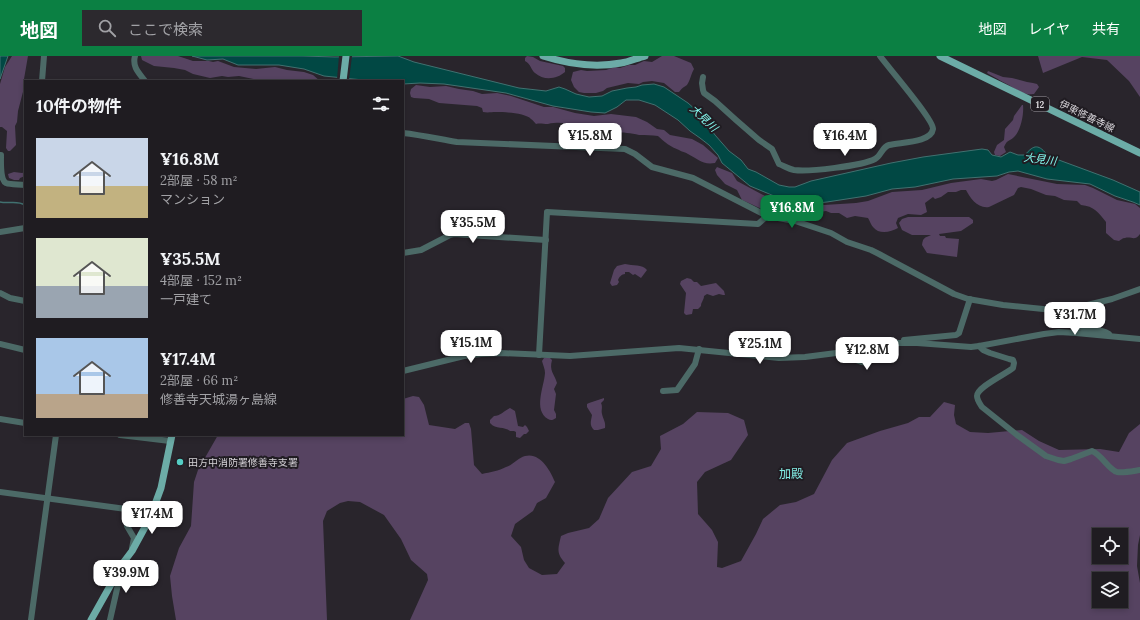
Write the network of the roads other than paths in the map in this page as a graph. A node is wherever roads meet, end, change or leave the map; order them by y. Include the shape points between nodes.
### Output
1 (44, 56) edge
2 (135, 56) edge
3 (346, 56) edge
4 (543, 56) edge
5 (645, 56) edge
6 (880, 56) edge
7 (940, 56) edge
8 (704, 77) dead end
9 (42, 80) edge
10 (144, 80) edge
11 (343, 80) edge
12 (404, 134) edge
13 (1140, 152) edge
14 (1, 156) dead end
15 (24, 185) edge
16 (767, 216) junction
17 (24, 228) edge
18 (0, 232) edge
19 (546, 240) junction
20 (404, 254) edge
21 (1140, 289) edge
22 (0, 293) edge
23 (970, 299) junction
24 (24, 300) edge
25 (1068, 310) junction
26 (1110, 336) junction
27 (1140, 339) edge
28 (0, 344) edge
29 (895, 344) junction
30 (879, 346) junction
31 (979, 346) junction
32 (699, 349) junction
33 (24, 350) edge
34 (844, 352) junction
35 (539, 355) junction
36 (404, 371) edge
37 (663, 391) dead end
38 (0, 419) edge
39 (24, 423) edge
40 (56, 436) edge
41 (137, 436) edge
42 (171, 438) edge
43 (1140, 470) edge
44 (0, 492) edge
45 (48, 498) junction
46 (132, 551) junction
47 (123, 563) junction
48 (31, 620) edge
49 (91, 620) edge
50 (110, 620) edge

1 - 9 street
2 - 10 street via 134,64
3 - 11 main road
4 - 5 main road via 582,65 621,63
6 - 8 street via 928,118 933,127 932,132 921,140 888,145 876,159 848,166 793,170 779,164 772,149 704,93
7 - 13 main road, 伊東修善寺線 / 12
12 - 16 street via 457,142 625,149 652,167 693,178
14 - 15 street via 3,181
16 - 19 street via 758,224 548,212
16 - 23 street via 796,221 831,233 875,252 954,294
17 - 18 street
19 - 20 street via 454,234 422,250
19 - 35 street
21 - 25 street
22 - 24 street via 10,298
23 - 25 street via 1010,306
23 - 29 street via 959,333 956,335 908,339
25 - 26 street via 1077,327 1107,332
26 - 27 street
26 - 31 street via 1076,332 1052,333
28 - 33 street
29 - 30 street
29 - 31 street
30 - 34 street
30 - 34 street via 872,360 867,362
31 - 43 street via 983,350 1013,360 1013,368 984,387 977,396 982,407 1006,427 1053,459 1064,461 1092,451 1114,470
32 - 34 street via 779,358
32 - 35 street
32 - 37 street via 694,364 677,390
35 - 36 street via 481,354
38 - 39 street
40 - 45 street
41 - 42 street
42 - 46 main road via 161,488 150,518
44 - 45 street
45 - 46 street via 126,509 126,526 134,538
45 - 48 street
46 - 47 main road
47 - 49 main road
47 - 50 street

